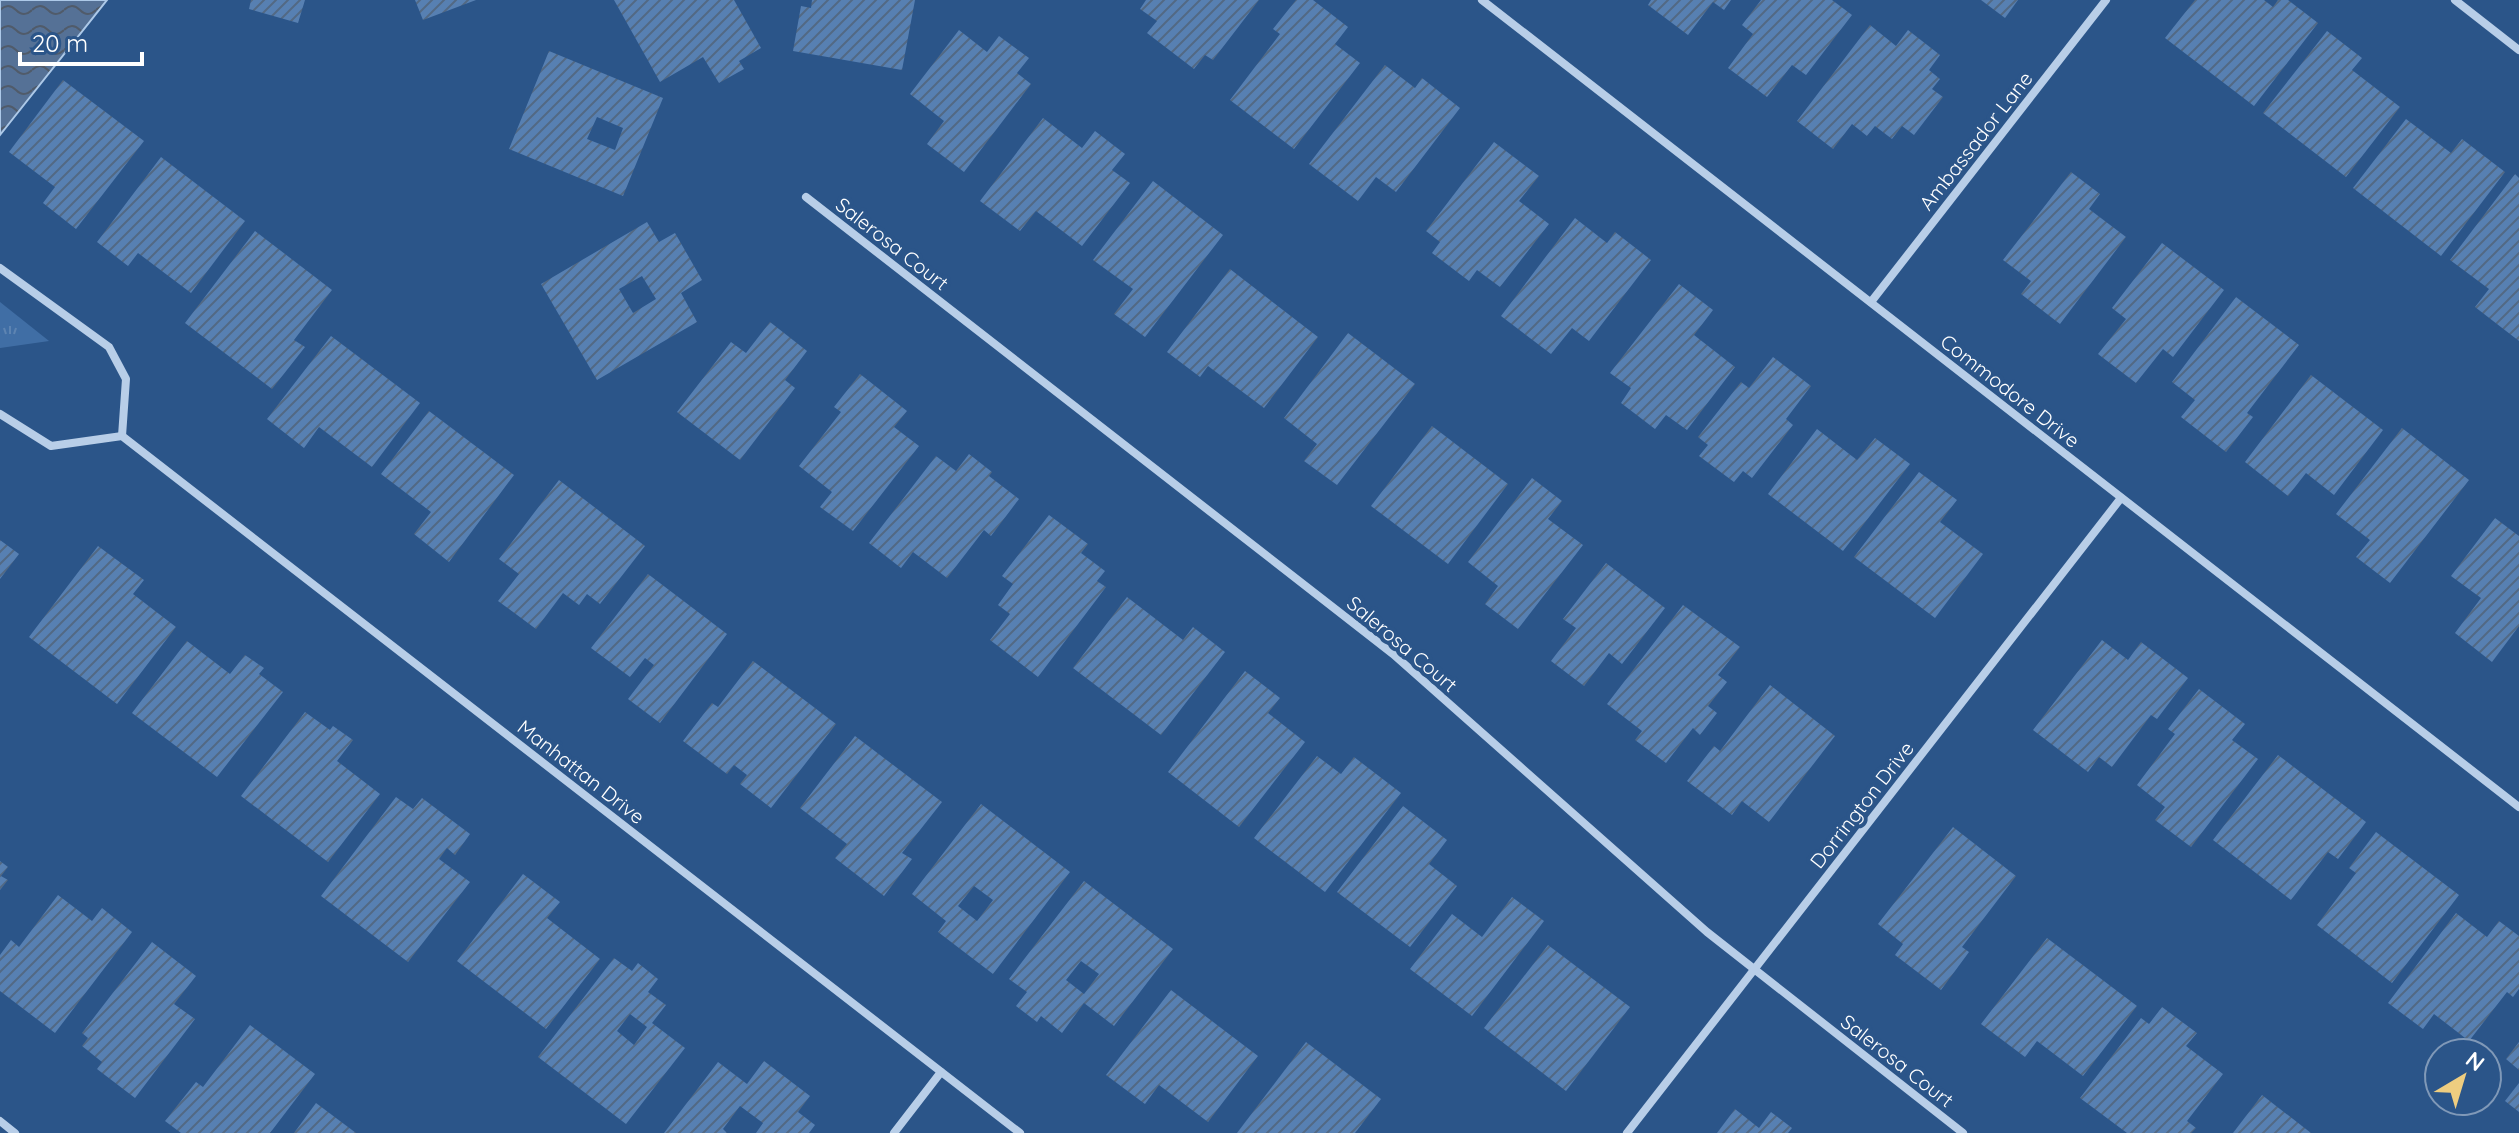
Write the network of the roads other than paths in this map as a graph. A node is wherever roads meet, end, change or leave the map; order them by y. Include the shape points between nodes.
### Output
1 (1482, 0) edge
2 (2106, 0) edge
3 (2455, 0) edge
4 (2519, 50) edge
5 (806, 197) dead end
6 (0, 268) edge
7 (1871, 302) junction
8 (0, 414) edge
9 (122, 436) junction
10 (2121, 498) junction
11 (2519, 807) edge
12 (1754, 970) junction
13 (941, 1072) junction
14 (0, 1121) edge
15 (15, 1133) edge
16 (894, 1133) edge
17 (1020, 1133) edge
18 (1627, 1133) edge
19 (1963, 1133) edge

1 - 7 street, Commodore Drive
2 - 7 street, Ambassador Lane
3 - 4 street
5 - 12 street, Salerosa Court via 1393,654
6 - 9 street via 109,347 126,379
7 - 10 street, Commodore Drive
8 - 9 street via 51,446
9 - 13 street, Manhattan Drive
10 - 11 street, Commodore Drive
10 - 12 street, Dorrington Drive
12 - 18 street, Dorrington Drive
12 - 19 street, Salerosa Court
13 - 16 street
13 - 17 street, Manhattan Drive
14 - 15 street

